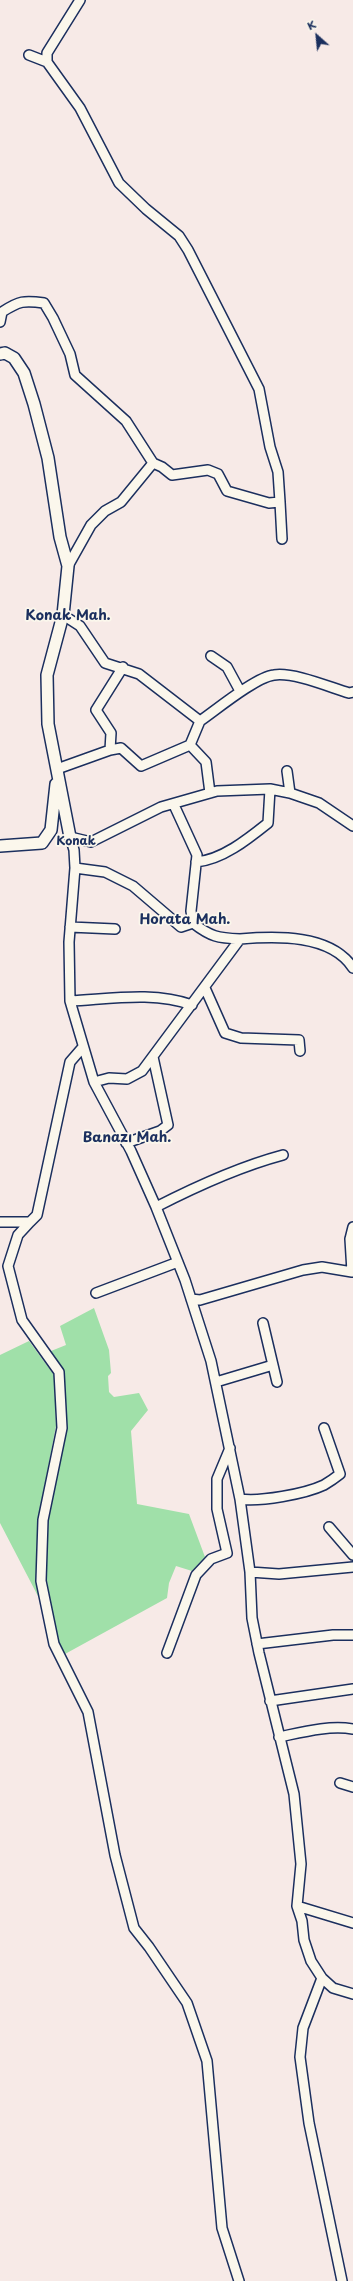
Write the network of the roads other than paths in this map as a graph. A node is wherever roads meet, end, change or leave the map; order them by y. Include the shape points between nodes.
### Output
1 (80, 0) edge
2 (29, 55) dead end
3 (47, 62) junction
4 (1, 312) edge
5 (0, 322) edge
6 (0, 354) edge
7 (153, 463) junction
8 (280, 502) junction
9 (282, 539) dead end
10 (68, 566) junction
11 (63, 615) junction
12 (211, 656) dead end
13 (123, 668) junction
14 (240, 691) junction
15 (353, 692) edge
16 (200, 721) junction
17 (190, 745) junction
18 (110, 750) junction
19 (57, 769) junction
20 (287, 771) dead end
21 (270, 789) junction
22 (290, 792) junction
23 (210, 793) junction
24 (174, 805) junction
25 (353, 826) edge
26 (70, 837) junction
27 (91, 842) junction
28 (0, 846) edge
29 (74, 850) junction
30 (196, 862) junction
31 (74, 868) junction
32 (193, 923) junction
33 (70, 927) junction
34 (115, 929) dead end
35 (240, 939) junction
36 (353, 968) edge
37 (205, 988) junction
38 (70, 1002) junction
39 (192, 1005) junction
40 (83, 1047) junction
41 (300, 1051) dead end
42 (153, 1057) junction
43 (94, 1082) junction
44 (126, 1144) junction
45 (283, 1155) dead end
46 (156, 1206) junction
47 (0, 1222) edge
48 (30, 1222) junction
49 (353, 1227) edge
50 (351, 1239) edge
51 (178, 1262) junction
52 (96, 1293) dead end
53 (191, 1299) junction
54 (263, 1323) dead end
55 (273, 1365) junction
56 (216, 1382) junction
57 (277, 1382) dead end
58 (324, 1428) dead end
59 (230, 1448) junction
60 (240, 1499) junction
61 (329, 1527) dead end
62 (353, 1555) edge
63 (353, 1567) edge
64 (250, 1572) junction
65 (353, 1635) edge
66 (257, 1644) junction
67 (167, 1653) dead end
68 (353, 1688) edge
69 (270, 1701) junction
70 (353, 1728) edge
71 (279, 1737) junction
72 (340, 1783) dead end
73 (353, 1787) edge
74 (297, 1906) junction
75 (353, 1923) edge
76 (322, 1978) junction
77 (353, 1994) edge
78 (239, 2281) edge
79 (342, 2281) edge

1 - 3 street via 47,53
2 - 3 street
3 - 8 street via 80,108 119,183 179,236 191,256 259,389 270,447 278,472
4 - 5 street
4 - 7 street via 25,300 44,303 70,354 75,375 126,421
6 - 10 main road via 5,353 14,358 24,372 48,458 60,537
7 - 8 street via 172,475 208,470 218,474 227,490 269,503
7 - 10 street via 121,502 104,511 90,525
8 - 9 street
10 - 11 main road
11 - 13 street via 80,626 105,662
11 - 19 main road via 47,675 48,724
12 - 14 street via 227,667
13 - 16 street via 139,674
13 - 18 street via 96,710 111,733
14 - 15 street via 273,675 303,678 349,693
14 - 16 street
16 - 17 street
17 - 18 street via 141,766 121,748
17 - 23 street via 206,762
18 - 19 street
19 - 26 main road
19 - 28 main road via 51,830 42,843
20 - 22 street
21 - 22 street
21 - 23 street via 217,790
21 - 30 street via 268,823 249,838 209,861
22 - 25 street via 320,804
23 - 24 street
24 - 27 street via 161,807
24 - 30 street via 197,854
26 - 27 street
26 - 29 street
27 - 29 street
29 - 31 street
30 - 32 street via 191,911
31 - 32 street via 105,872 133,886 181,927
31 - 33 street
32 - 35 street via 208,935
33 - 34 street
33 - 38 street
35 - 36 street via 270,937 318,943 346,958
35 - 37 street
37 - 39 street
37 - 41 street via 225,1033 241,1038 299,1040
38 - 39 street via 138,997 177,999
38 - 40 street
39 - 42 street
40 - 43 street
40 - 48 street via 70,1062 40,1205 37,1215
42 - 43 street via 142,1071 127,1079 109,1078
42 - 44 street via 168,1125 160,1131
43 - 44 street
44 - 46 street
45 - 46 street via 251,1163
46 - 51 street
47 - 48 street
48 - 78 street via 18,1235 8,1266 22,1320 60,1372 62,1428 43,1520 41,1581 54,1644 88,1712 115,1855 134,1928 187,2003 207,2061 222,2228
49 - 50 street
50 - 53 street via 352,1272 322,1267 310,1269 200,1300
51 - 52 street
51 - 53 street
53 - 56 street
54 - 55 street
55 - 56 street
55 - 57 street
56 - 59 street
58 - 60 street via 340,1474 324,1485 301,1492 250,1500
59 - 60 street
59 - 67 street via 217,1479 217,1509 227,1553 211,1559 196,1575
60 - 64 street
61 - 62 street
63 - 64 street via 279,1574
64 - 66 street via 252,1618
65 - 66 street via 333,1634
66 - 69 street
68 - 69 street
69 - 71 street
70 - 71 street via 311,1730
71 - 74 street via 294,1794 300,1856
72 - 73 street
74 - 75 street
74 - 76 street via 311,1961
76 - 77 street via 333,1988
76 - 79 street via 303,2028 300,2057 309,2123

